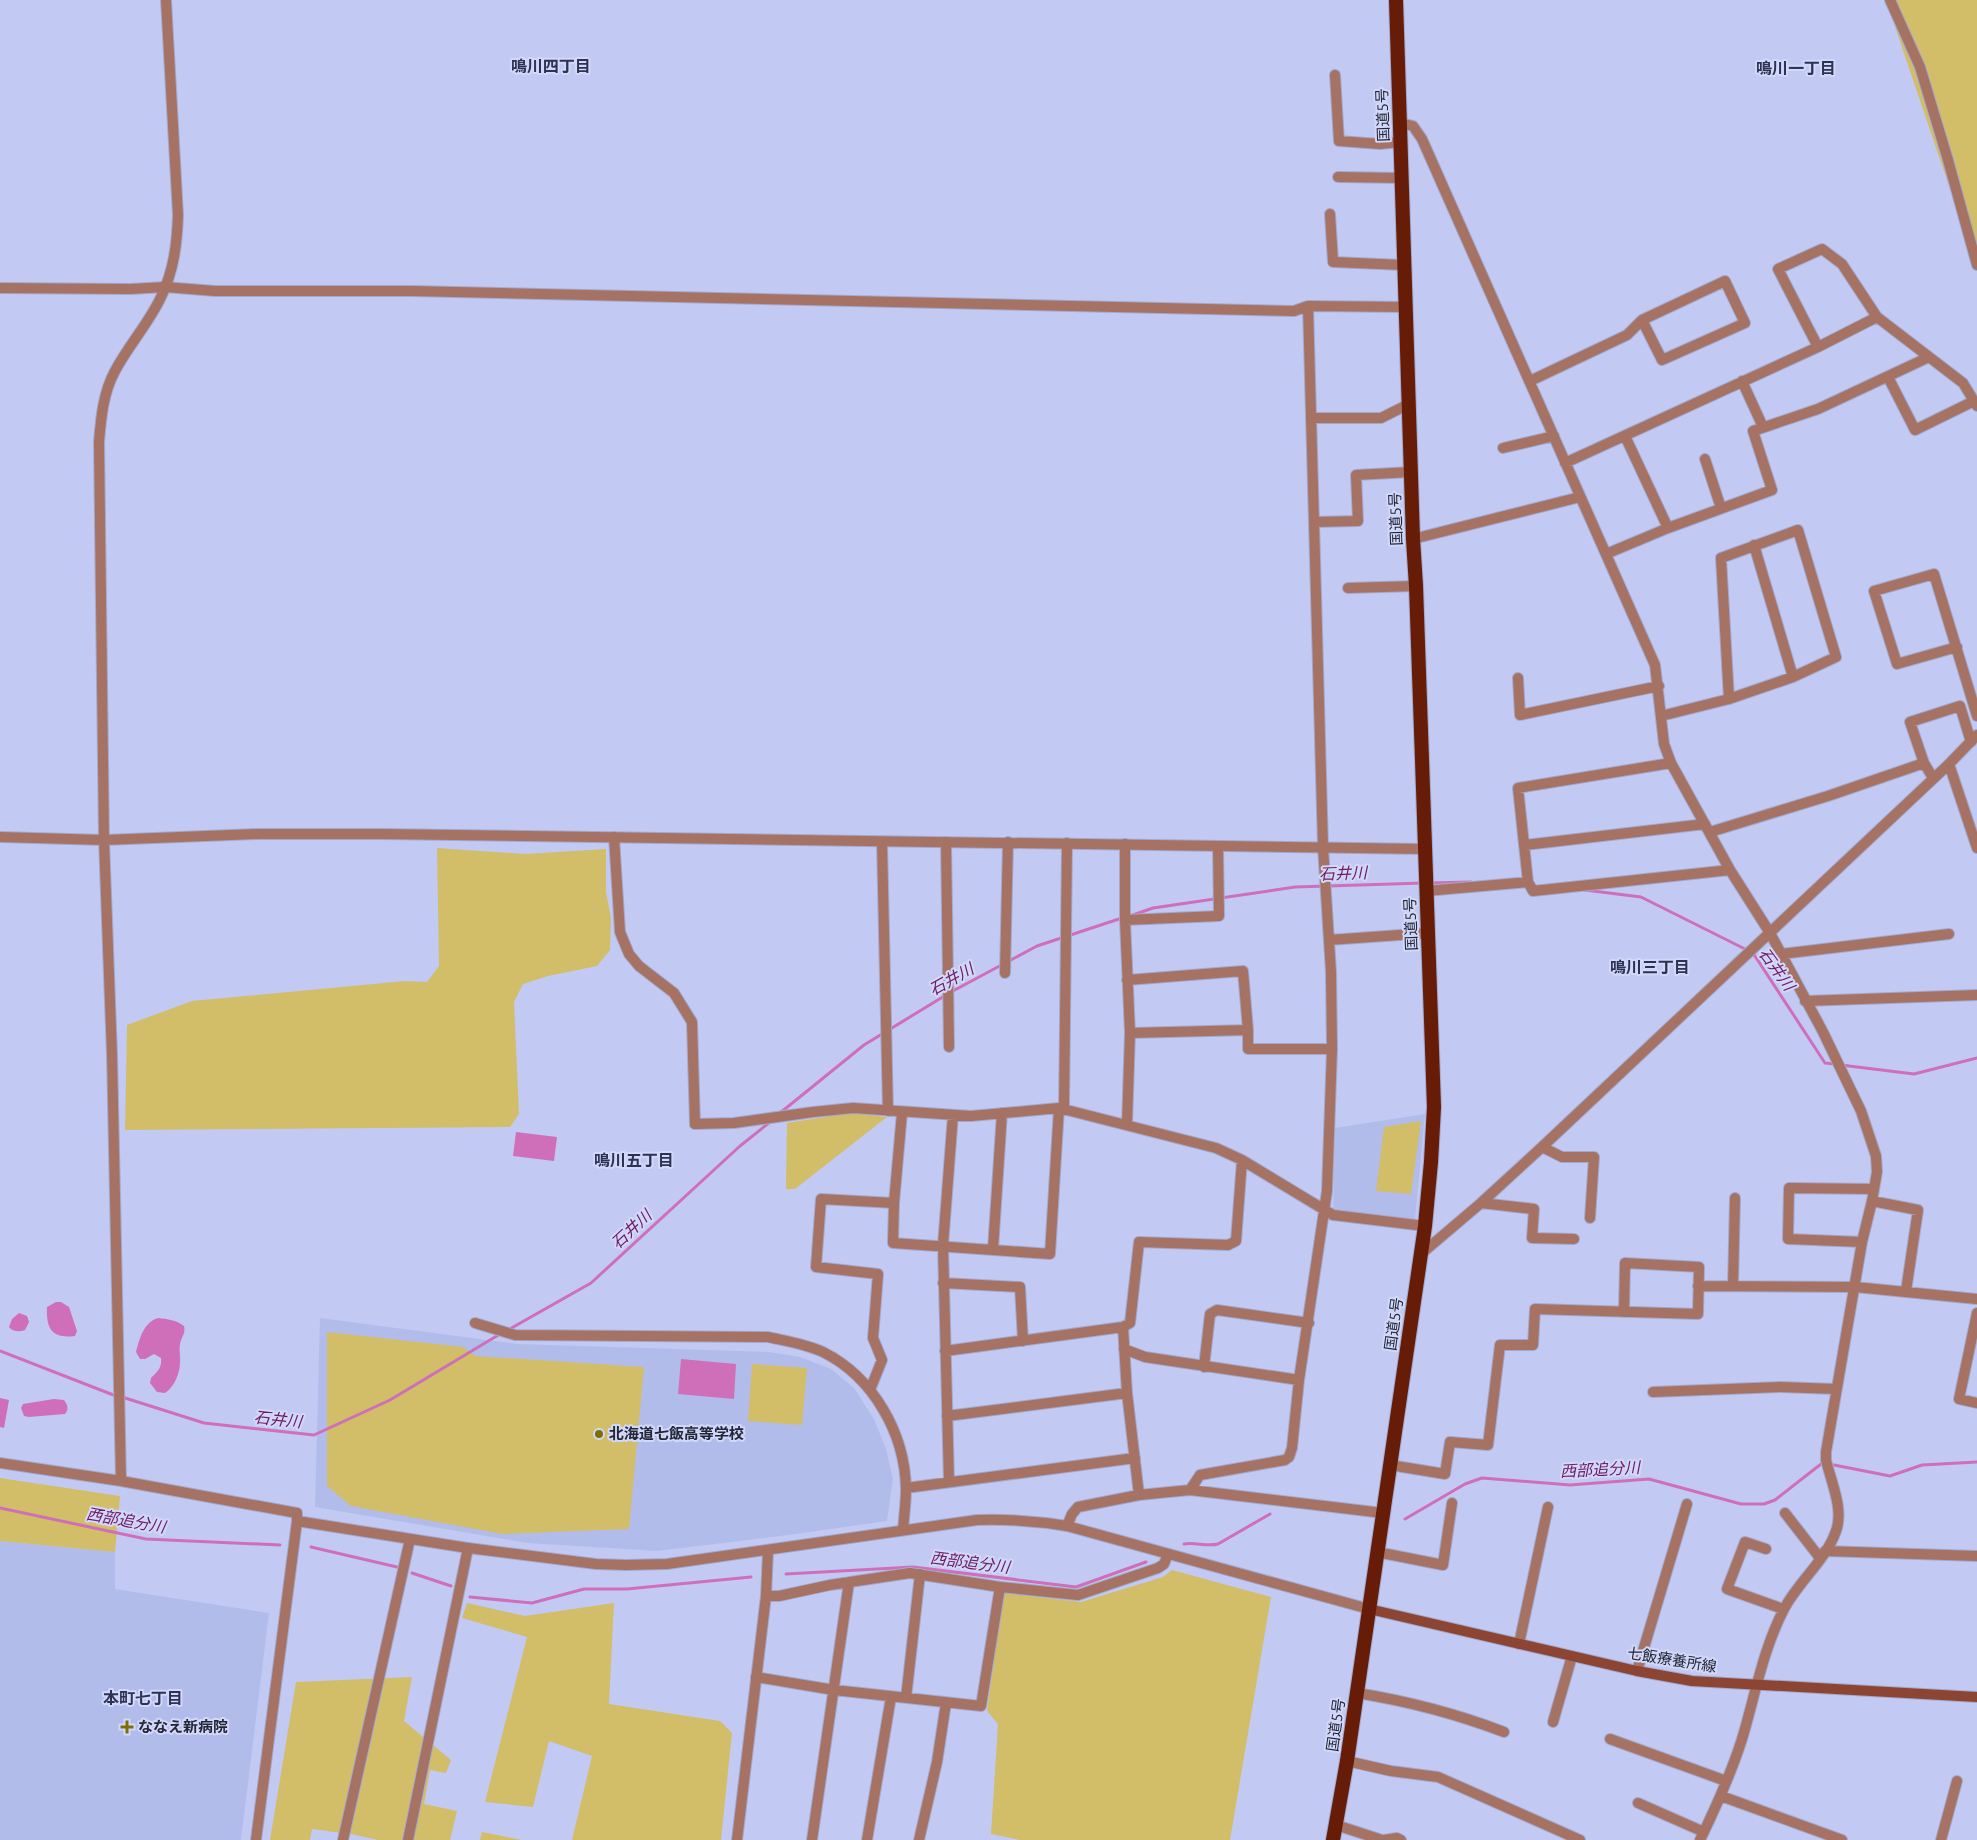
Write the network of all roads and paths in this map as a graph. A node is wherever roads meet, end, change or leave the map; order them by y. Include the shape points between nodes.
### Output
1 (166, 0) edge
2 (1396, 0) edge
3 (1890, 0) edge
4 (1335, 75) dead end
5 (1400, 122) junction
6 (1401, 142) junction
7 (1338, 178) dead end
8 (1402, 178) junction
9 (1330, 214) dead end
10 (1404, 265) junction
11 (1977, 265) edge
12 (165, 287) junction
13 (0, 288) edge
14 (1308, 306) junction
15 (1407, 307) junction
16 (1877, 317) junction
17 (1642, 320) junction
18 (1818, 348) junction
19 (1929, 357) junction
20 (1888, 377) junction
21 (1530, 381) junction
22 (1742, 381) junction
23 (1975, 403) edge
24 (1409, 404) junction
25 (1311, 418) junction
26 (1762, 427) junction
27 (1554, 436) junction
28 (1626, 436) junction
29 (1503, 448) dead end
30 (1705, 460) dead end
31 (1565, 463) junction
32 (1411, 472) junction
33 (1580, 497) junction
34 (1721, 508) junction
35 (1314, 522) junction
36 (1668, 528) junction
37 (1413, 538) junction
38 (1754, 545) junction
39 (1606, 554) junction
40 (1416, 586) junction
41 (1348, 588) dead end
42 (1957, 647) junction
43 (1793, 677) junction
44 (1518, 678) dead end
45 (1658, 686) junction
46 (1729, 698) junction
47 (1661, 716) junction
48 (1977, 716) edge
49 (1974, 738) edge
50 (1671, 763) junction
51 (1924, 763) junction
52 (1949, 764) junction
53 (1933, 778) junction
54 (1708, 828) junction
55 (0, 837) edge
56 (614, 837) junction
57 (104, 840) junction
58 (882, 842) junction
59 (946, 842) junction
60 (1008, 842) junction
61 (1067, 843) junction
62 (1125, 844) junction
63 (1525, 845) junction
64 (1218, 846) junction
65 (1323, 847) junction
66 (1977, 848) edge
67 (1426, 849) junction
68 (1730, 870) junction
69 (1528, 882) junction
70 (1426, 891) junction
71 (1125, 920) junction
72 (1770, 933) junction
73 (1428, 934) junction
74 (1949, 934) dead end
75 (1329, 940) junction
76 (1781, 954) junction
77 (1005, 973) dead end
78 (1127, 980) junction
79 (1977, 995) edge
80 (1805, 1001) junction
81 (1248, 1030) junction
82 (1130, 1033) junction
83 (949, 1047) dead end
84 (1332, 1049) junction
85 (1062, 1109) junction
86 (888, 1112) junction
87 (902, 1113) junction
88 (1002, 1113) junction
89 (953, 1116) junction
90 (1128, 1124) junction
91 (1542, 1147) junction
92 (1242, 1160) junction
93 (1874, 1189) junction
94 (1735, 1198) dead end
95 (1872, 1201) junction
96 (894, 1204) junction
97 (1481, 1204) junction
98 (1324, 1212) junction
99 (1590, 1218) dead end
100 (1425, 1226) junction
101 (1574, 1240) dead end
102 (1862, 1242) junction
103 (943, 1245) junction
104 (993, 1248) junction
105 (1421, 1254) junction
106 (943, 1284) junction
107 (1698, 1286) junction
108 (1733, 1286) junction
109 (1855, 1287) junction
110 (1906, 1292) junction
111 (1977, 1299) edge
112 (1624, 1312) junction
113 (1977, 1313) edge
114 (1309, 1323) junction
115 (475, 1324) dead end
116 (1124, 1327) junction
117 (1023, 1341) junction
118 (1124, 1350) junction
119 (945, 1351) junction
120 (1204, 1367) junction
121 (1299, 1380) junction
122 (1836, 1389) junction
123 (870, 1390) junction
124 (1653, 1392) dead end
125 (1127, 1393) junction
126 (1977, 1403) edge
127 (946, 1416) junction
128 (1135, 1458) junction
129 (0, 1463) edge
130 (1390, 1466) junction
131 (120, 1481) junction
132 (949, 1482) junction
133 (906, 1488) junction
134 (1190, 1490) junction
135 (1139, 1495) junction
136 (1452, 1503) dead end
137 (1687, 1504) dead end
138 (1548, 1507) dead end
139 (1785, 1513) dead end
140 (1383, 1514) junction
141 (297, 1521) junction
142 (1068, 1526) junction
143 (903, 1530) junction
144 (410, 1539) junction
145 (468, 1548) junction
146 (1766, 1549) dead end
147 (768, 1551) junction
148 (1377, 1552) junction
149 (1168, 1554) junction
150 (1822, 1555) junction
151 (1977, 1556) edge
152 (920, 1574) junction
153 (849, 1582) junction
154 (1000, 1587) junction
155 (766, 1596) junction
156 (1369, 1609) junction
157 (1783, 1610) junction
158 (1520, 1644) junction
159 (1572, 1656) junction
160 (1637, 1671) junction
161 (756, 1678) junction
162 (1758, 1686) junction
163 (834, 1690) junction
164 (1357, 1693) junction
165 (892, 1697) junction
166 (1977, 1697) edge
167 (906, 1698) junction
168 (946, 1703) junction
169 (1553, 1722) dead end
170 (1504, 1732) dead end
171 (1610, 1739) dead end
172 (1347, 1761) junction
173 (1726, 1781) junction
174 (1957, 1781) dead end
175 (1721, 1796) junction
176 (1638, 1803) dead end
177 (1336, 1825) junction
178 (1702, 1836) edge
179 (256, 1840) edge
180 (342, 1840) edge
181 (408, 1840) edge
182 (737, 1840) edge
183 (812, 1840) edge
184 (867, 1840) edge
185 (919, 1840) edge
186 (1334, 1840) edge
187 (1383, 1840) edge
188 (1401, 1840) edge
189 (1580, 1840) edge
190 (1842, 1840) edge
191 (1941, 1840) edge

1 - 12 street via 178,215 177,247
2 - 5 highway, 国道5号
3 - 11 street via 1920,67
4 - 6 street via 1340,142
5 - 6 highway, 国道5号
5 - 21 street via 1413,126 1422,139
6 - 8 highway, 国道5号
7 - 8 street
8 - 10 highway, 国道5号
9 - 10 street via 1334,262
10 - 15 highway, 国道5号
12 - 13 street
12 - 14 street via 215,291 412,291 1294,311
12 - 57 street via 114,372 100,426
14 - 15 street
14 - 25 street
15 - 24 highway, 国道5号
16 - 18 street
16 - 18 street via 1842,264 1822,249 1778,269
16 - 19 street
17 - 17 street via 1662,360 1745,323 1725,281
17 - 21 street via 1627,335
18 - 22 street
19 - 20 street
19 - 23 street via 1963,383
20 - 23 street via 1915,430
20 - 26 street via 1818,409
21 - 27 street
22 - 26 street
22 - 28 street
24 - 25 street via 1381,418
24 - 32 highway, 国道5号
25 - 35 street
26 - 34 street via 1752,431 1772,490
27 - 29 street
27 - 31 street
28 - 31 street
28 - 36 street
30 - 34 street
31 - 33 street
32 - 35 street via 1356,476 1358,521
32 - 37 highway, 国道5号
33 - 37 street
33 - 39 street
34 - 36 street
35 - 65 street
36 - 39 street
37 - 40 highway, 国道5号
38 - 43 street
38 - 43 street via 1798,530 1836,657
38 - 46 street via 1721,558
39 - 45 street via 1655,665
40 - 41 street
40 - 67 highway, 国道5号
42 - 42 street via 1934,574 1874,591 1897,664
42 - 48 street
43 - 46 street
44 - 45 street via 1520,715
45 - 47 street
46 - 47 street
47 - 50 street via 1664,744
49 - 51 street via 1960,706 1910,722
49 - 52 street
50 - 54 street
50 - 63 street via 1518,788
51 - 53 street
51 - 54 street via 1828,796
52 - 53 street
52 - 66 street
53 - 72 street
54 - 63 street
54 - 68 street
55 - 57 street
56 - 57 street via 278,834
56 - 58 street
56 - 86 street via 620,932 624,944 640,966 674,993 692,1022 695,1124 734,1123 853,1108
57 - 131 street via 112,1055
58 - 59 street
58 - 86 street
59 - 60 street
59 - 83 street
60 - 61 street
60 - 77 street
61 - 62 street
61 - 85 street
62 - 64 street
62 - 71 street
63 - 69 street
64 - 65 street
64 - 71 street via 1219,916
65 - 67 street
65 - 75 street
67 - 70 highway, 国道5号
68 - 69 street via 1533,891
68 - 72 street
69 - 70 street
70 - 73 highway, 国道5号
71 - 78 street
72 - 76 street
72 - 91 street
73 - 75 street
73 - 100 highway, 国道5号 via 1434,1107
74 - 76 street
75 - 84 street
76 - 80 street
78 - 81 street via 1243,972
78 - 82 street
79 - 80 street
80 - 93 street via 1861,1111 1876,1156
81 - 82 street
81 - 84 street via 1248,1049
82 - 90 street
84 - 98 street
85 - 88 street
85 - 90 street
85 - 104 street via 1050,1254
86 - 87 street
87 - 89 street
87 - 96 street
88 - 89 street
88 - 104 street
89 - 103 street
90 - 92 street via 1216,1148
91 - 97 street
91 - 99 street via 1562,1157 1594,1157
92 - 98 street via 1299,1193
92 - 116 street via 1236,1241 1228,1246 1139,1242 1130,1323
93 - 95 street
93 - 102 street via 1789,1188 1788,1239
94 - 108 street
95 - 102 street
95 - 110 street via 1918,1210
96 - 103 street via 893,1242
96 - 123 street via 821,1199 816,1267 878,1274 874,1338 882,1360
97 - 101 street via 1534,1209 1532,1238
97 - 105 street
98 - 100 street
98 - 114 street
100 - 105 highway, 国道5号
102 - 109 street
103 - 104 street
103 - 106 street
105 - 130 highway, 国道5号
106 - 117 street via 1020,1286
106 - 119 street
107 - 108 street
107 - 112 street via 1698,1314
107 - 112 street via 1699,1267 1625,1263
108 - 109 street
109 - 110 street
109 - 122 street
110 - 111 street
112 - 130 street via 1535,1309 1533,1345 1500,1345 1488,1445 1450,1442 1445,1474
113 - 126 street via 1959,1399
114 - 120 street via 1217,1310 1210,1314
114 - 121 street
115 - 123 street via 514,1335 768,1337 822,1352 840,1362
116 - 117 street
116 - 118 street
117 - 119 street
118 - 120 street
118 - 125 street
119 - 127 street
120 - 121 street
121 - 134 street via 1289,1457 1200,1475
122 - 124 street
122 - 150 street via 1826,1460 1839,1513 1836,1530
123 - 133 street via 891,1425 900,1450
125 - 127 street
125 - 128 street
127 - 132 street
128 - 132 street
128 - 135 street
129 - 131 street
130 - 140 highway, 国道5号
131 - 141 street via 297,1513
132 - 133 street
133 - 143 street
134 - 135 street
134 - 140 street
135 - 142 street via 1078,1507
136 - 148 street via 1443,1565
137 - 160 street
138 - 158 street
139 - 150 street
140 - 148 highway, 国道5号
141 - 144 street
141 - 179 street
142 - 143 street via 1013,1519 977,1520
142 - 149 street
143 - 147 street
144 - 145 street
144 - 180 street
145 - 147 street via 626,1565 667,1564
145 - 181 street
146 - 157 street via 1745,1542 1727,1589
147 - 155 street
148 - 156 highway, 国道5号
149 - 154 street via 1164,1564 1158,1568 1078,1595
149 - 156 street
150 - 151 street
150 - 157 street
152 - 153 street
152 - 154 street
152 - 167 street
153 - 155 street
153 - 163 street
154 - 168 street via 981,1706
155 - 161 street
156 - 158 main road, 七飯療養所線
156 - 164 highway, 国道5号
157 - 162 street via 1765,1656
158 - 159 main road, 七飯療養所線
159 - 160 main road, 七飯療養所線
159 - 169 street
160 - 162 main road, 七飯療養所線
161 - 163 street
161 - 182 street
162 - 166 main road, 七飯療養所線
162 - 173 street
163 - 165 street
163 - 183 street
164 - 170 street via 1473,1720
164 - 172 highway, 国道5号
165 - 167 street
165 - 184 street
167 - 168 street
168 - 185 street via 937,1762
171 - 173 street
172 - 177 highway, 国道5号
172 - 189 street via 1438,1777
173 - 175 street
174 - 191 street
175 - 178 street
175 - 190 street
176 - 178 street
177 - 186 highway, 国道5号
177 - 187 street
187 - 188 street

